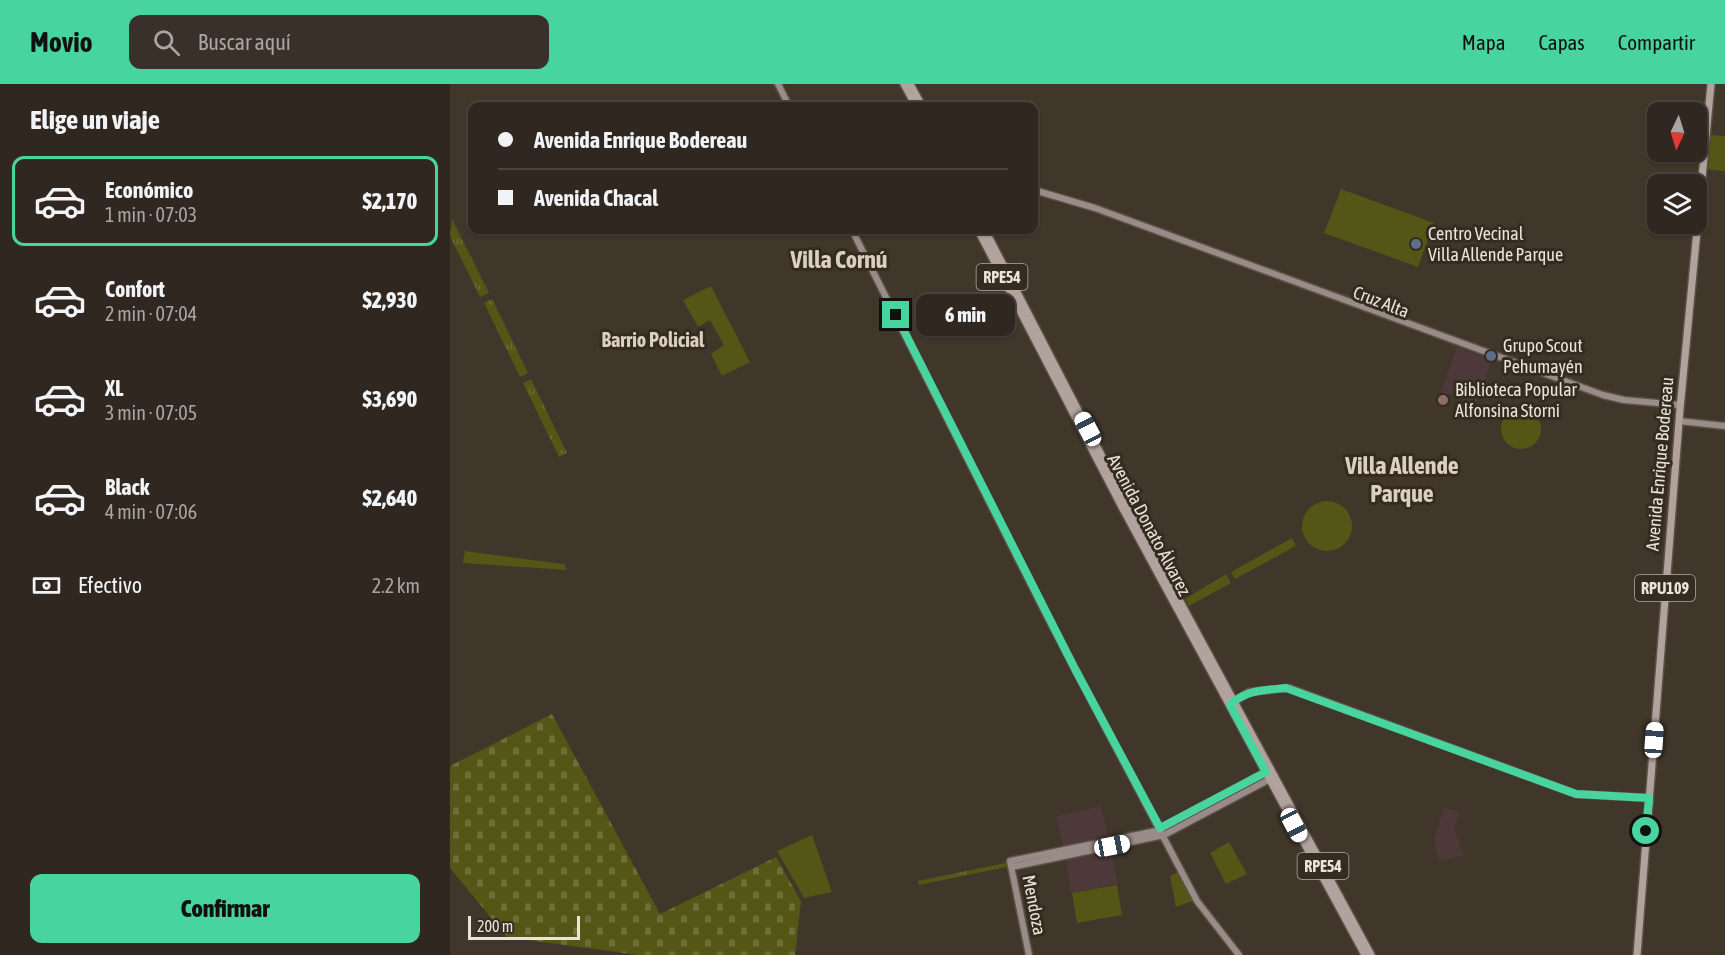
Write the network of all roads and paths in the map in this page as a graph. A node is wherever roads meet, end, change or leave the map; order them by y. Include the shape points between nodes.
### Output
1 (778, 84) edge
2 (904, 84) edge
3 (910, 84) edge
4 (1711, 84) edge
5 (787, 102) edge
6 (914, 102) edge
7 (920, 102) edge
8 (1038, 191) edge
9 (854, 234) edge
10 (980, 234) edge
11 (987, 234) edge
12 (1680, 407) junction
13 (1678, 421) junction
14 (1725, 426) edge
15 (1232, 703) junction
16 (1270, 774) junction
17 (1649, 798) junction
18 (1162, 832) junction
19 (1029, 955) edge
20 (1239, 955) edge
21 (1365, 955) edge
22 (1371, 955) edge
23 (1636, 955) edge

1 - 5 main road
2 - 6 main road
3 - 7 main road
4 - 12 main road, Avenida Enrique Bodereau / RPU109
8 - 12 main road, Cruz Alta via 1603,395
9 - 18 main road
10 - 15 main road, Avenida Donato Álvarez / RPE54 via 1123,509
11 - 15 main road, Avenida Donato Álvarez / RPE54
12 - 13 main road, Avenida Enrique Bodereau / RPU109
13 - 14 main road
13 - 17 main road, Avenida Enrique Bodereau / RPU109
15 - 16 main road, RPE54
15 - 17 main road via 1249,692 1289,688 1586,796
16 - 18 main road
16 - 21 main road, RPE54
16 - 22 main road, RPE54
17 - 23 main road, Avenida Enrique Bodereau / RPU109
18 - 19 main road, Mendoza via 1011,864
18 - 20 main road via 1197,901

